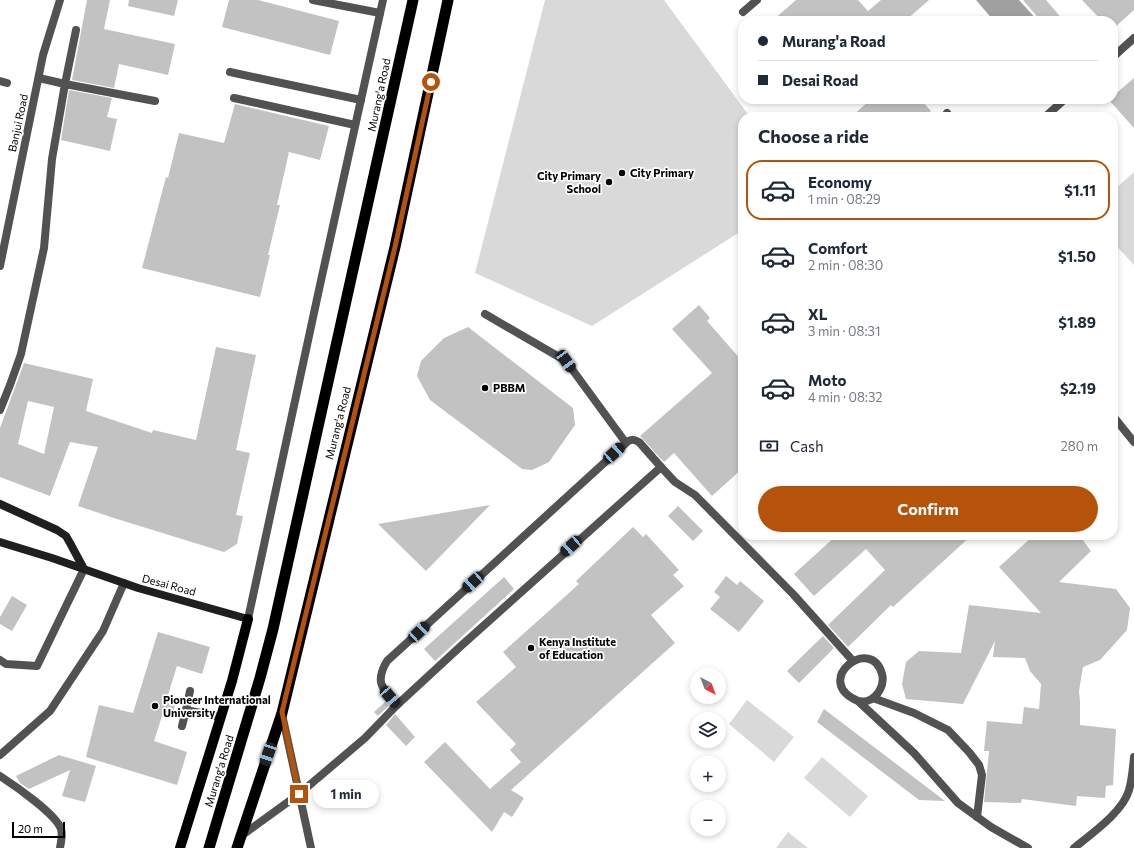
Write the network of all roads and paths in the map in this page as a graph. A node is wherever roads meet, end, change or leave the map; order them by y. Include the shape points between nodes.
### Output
1 (60, 0) edge
2 (313, 0) edge
3 (383, 0) edge
4 (413, 0) edge
5 (448, 0) edge
6 (757, 0) edge
7 (743, 12) dead end
8 (380, 13) junction
9 (76, 30) dead end
10 (1134, 38) edge
11 (1118, 52) edge
12 (230, 72) dead end
13 (39, 78) junction
14 (65, 84) junction
15 (234, 98) dead end
16 (361, 100) junction
17 (155, 101) dead end
18 (1059, 104) edge
19 (1051, 112) edge
20 (355, 125) junction
21 (2, 242) edge
22 (0, 266) edge
23 (485, 314) dead end
24 (0, 410) edge
25 (1118, 422) edge
26 (626, 442) junction
27 (1134, 442) edge
28 (661, 467) junction
29 (0, 504) edge
30 (738, 538) edge
31 (740, 540) edge
32 (0, 542) edge
33 (84, 569) junction
34 (124, 583) junction
35 (248, 619) junction
36 (0, 660) edge
37 (853, 661) junction
38 (190, 691) dead end
39 (873, 698) junction
40 (858, 701) junction
41 (397, 706) junction
42 (186, 710) junction
43 (282, 712) junction
44 (220, 717) junction
45 (182, 726) dead end
46 (0, 755) edge
47 (1134, 757) edge
48 (0, 776) edge
49 (299, 794) junction
50 (978, 817) junction
51 (241, 836) junction
52 (60, 848) edge
53 (180, 848) edge
54 (210, 848) edge
55 (237, 848) edge
56 (311, 848) edge
57 (1028, 848) edge
58 (1074, 848) edge

1 - 13 street, Banjui Road via 43,55
2 - 8 street
3 - 8 street, Murang'a Road
4 - 54 highway, Murang'a Road via 273,629
5 - 43 highway, Murang'a Road via 395,247
6 - 7 street
8 - 16 street, Murang'a Road
9 - 14 street
10 - 11 street
12 - 16 street
13 - 14 street
13 - 21 street, Banjui Road
14 - 17 street
14 - 24 street via 52,158 44,248 21,354
15 - 20 street
16 - 20 street, Murang'a Road
18 - 19 street
20 - 35 street, Murang'a Road
21 - 22 street, Banjui Road
23 - 26 street via 566,361
25 - 27 street
26 - 28 street via 639,442
26 - 41 street via 387,661 380,679 383,689
28 - 30 street via 675,482 695,495
28 - 41 street
29 - 33 main road via 66,536
31 - 37 street via 794,594
32 - 33 main road, Desai Road
33 - 34 main road, Desai Road
33 - 36 street via 37,666 6,664
34 - 35 main road, Desai Road
34 - 46 street via 103,631 50,711
35 - 44 main road, Murang'a Road
37 - 39 street via 868,659 876,662 881,670 882,684
37 - 40 street via 843,670 840,681 846,693
38 - 42 street
39 - 40 street
39 - 50 street via 914,713 948,730 969,752 979,765 982,775
40 - 50 street via 914,753 958,803
41 - 49 street via 366,738
42 - 44 street
42 - 45 street
43 - 49 street
43 - 51 highway, Murang'a Road
44 - 53 main road, Murang'a Road
47 - 58 street via 1129,792 1119,808
48 - 52 street via 24,792 52,817 60,828
49 - 51 street
49 - 56 street
50 - 57 street
51 - 55 highway, Murang'a Road

